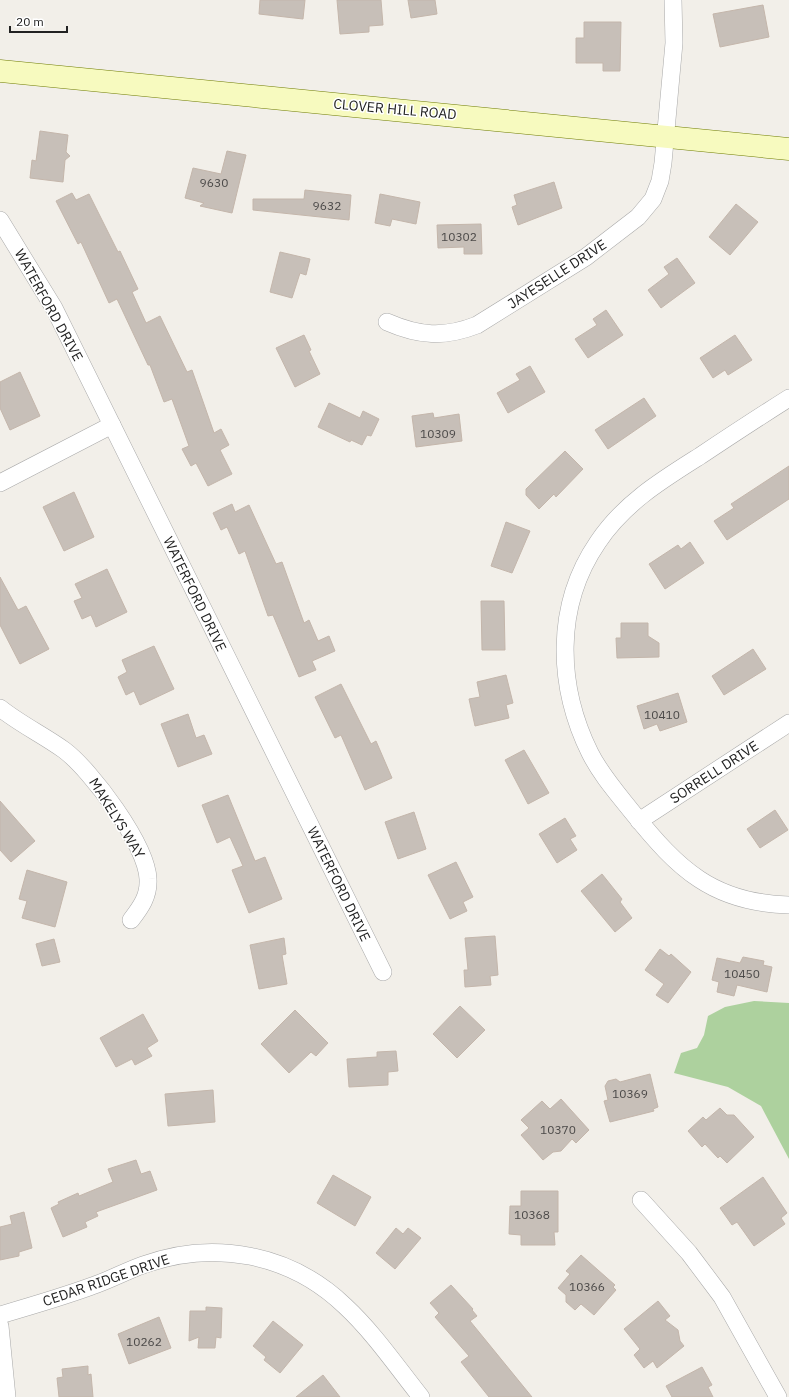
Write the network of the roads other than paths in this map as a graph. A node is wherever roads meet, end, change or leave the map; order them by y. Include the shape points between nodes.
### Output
1 (673, 0) edge
2 (0, 71) edge
3 (666, 135) junction
4 (789, 149) edge
5 (0, 220) edge
6 (387, 322) dead end
7 (789, 398) edge
8 (112, 425) junction
9 (0, 483) edge
10 (0, 708) edge
11 (789, 723) edge
12 (639, 821) junction
13 (789, 904) edge
14 (131, 920) dead end
15 (383, 972) dead end
16 (641, 1200) dead end
17 (0, 1315) edge
18 (0, 1326) edge
19 (7, 1397) edge
20 (421, 1397) edge
21 (778, 1397) edge

1 - 3 street, JAYESELLE DRIVE via 674,43
2 - 3 street, CLOVER HILL ROAD
3 - 4 street, CLOVER HILL ROAD
3 - 6 street, JAYESELLE DRIVE via 660,182 653,199 638,217 586,257 477,325 463,331 427,334 406,330
5 - 8 street, WATERFORD DRIVE via 54,308
7 - 12 street via 643,493 614,521 598,542 583,566 573,592 565,632 564,660 578,724 591,754 608,782
8 - 9 street
8 - 15 street, WATERFORD DRIVE
10 - 14 street, MAKELYS WAY via 64,751 87,771 128,831 145,862 148,878 147,895
11 - 12 street, SORRELL DRIVE
12 - 13 street via 675,861 695,877 723,893 768,904
16 - 21 street via 689,1252 722,1297
17 - 20 street, CEDAR RIDGE DRIVE via 80,1290 143,1264 165,1258 189,1254 251,1255 286,1266 323,1287 358,1319
18 - 19 street

